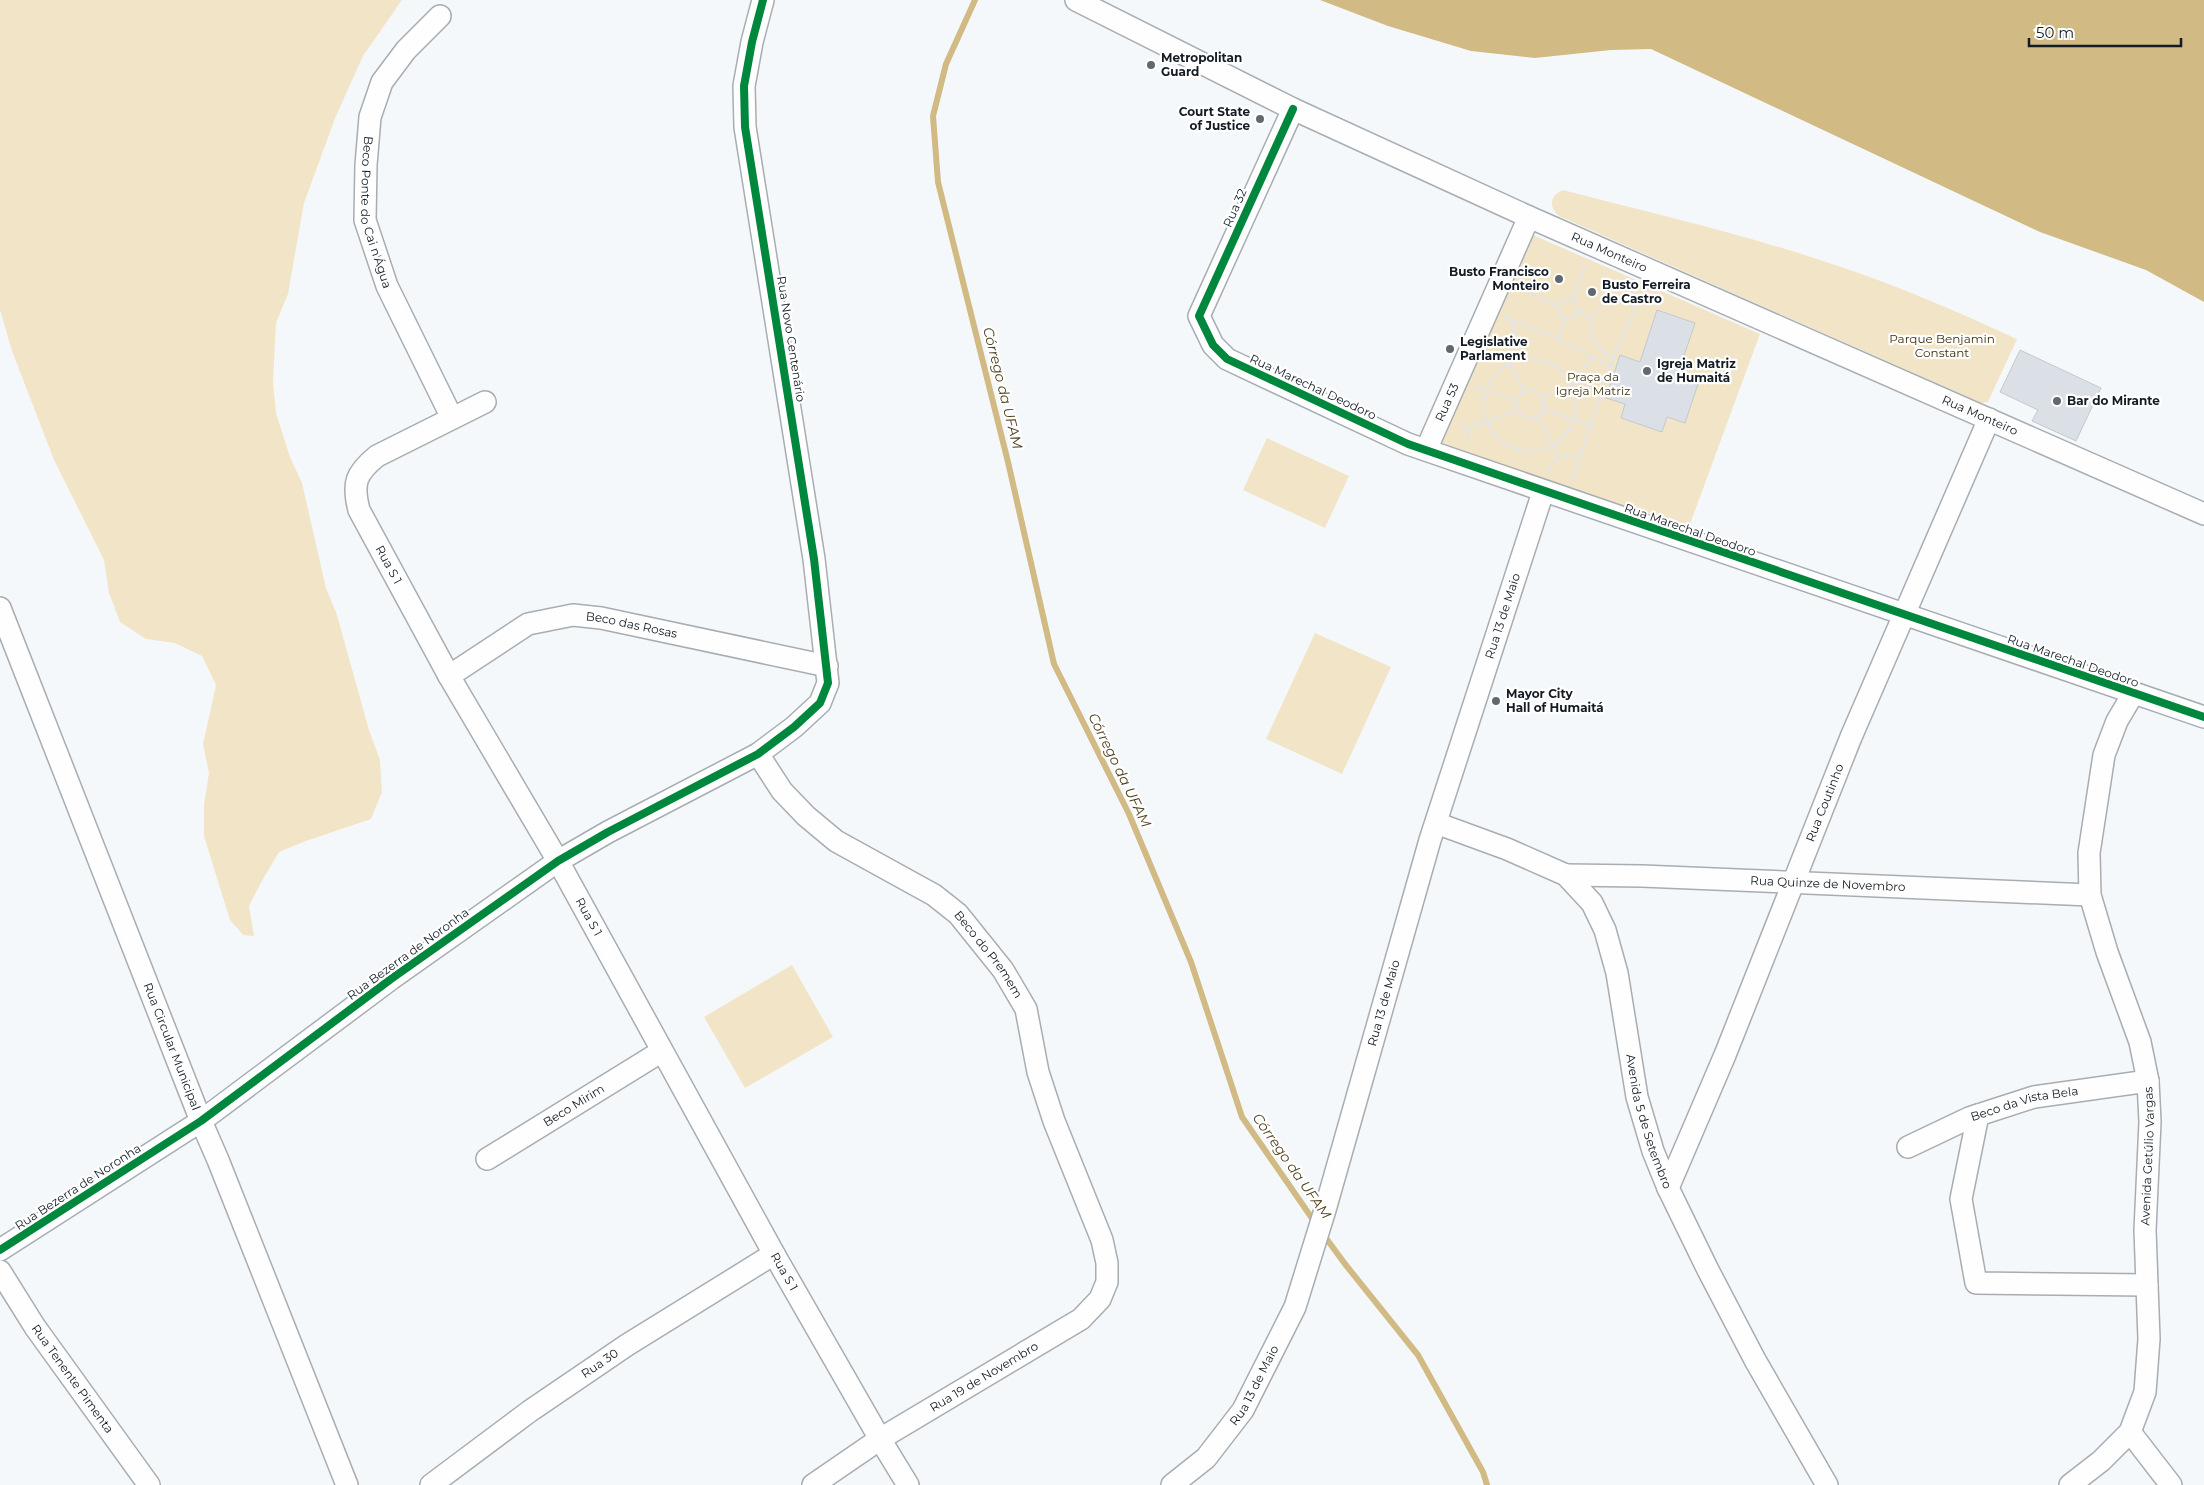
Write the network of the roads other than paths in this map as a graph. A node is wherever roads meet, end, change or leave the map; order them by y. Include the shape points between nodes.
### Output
1 (763, 0) edge
2 (1076, 0) edge
3 (440, 16) dead end
4 (1293, 109) junction
5 (1530, 216) junction
6 (1198, 316) joint
7 (485, 402) dead end
8 (452, 418) junction
9 (1988, 419) junction
10 (1426, 450) junction
11 (1543, 492) junction
12 (2204, 514) edge
13 (0, 608) edge
14 (1904, 615) junction
15 (828, 675) junction
16 (450, 676) junction
17 (2133, 694) junction
18 (2204, 717) edge
19 (758, 754) junction
20 (1436, 823) junction
21 (558, 861) junction
22 (1566, 875) junction
23 (1793, 882) junction
24 (2090, 895) junction
25 (662, 1051) junction
26 (2148, 1081) junction
27 (1978, 1115) junction
28 (201, 1121) junction
29 (1908, 1147) dead end
30 (487, 1159) dead end
31 (1668, 1188) junction
32 (1102, 1240) joint
33 (0, 1250) edge
34 (774, 1254) junction
35 (0, 1271) edge
36 (2147, 1285) junction
37 (2130, 1432) junction
38 (880, 1439) junction
39 (149, 1485) edge
40 (347, 1485) edge
41 (431, 1485) edge
42 (813, 1485) edge
43 (908, 1485) edge
44 (1172, 1485) edge
45 (1827, 1485) edge
46 (2070, 1485) edge
47 (2171, 1485) edge

1 - 15 street, Rua Novo Centenário via 744,86 745,127
2 - 4 street, Rua Monteiro
3 - 8 street, Beco Ponte do Cai n'Água via 406,50 382,82 370,117 365,220 387,286
4 - 5 street, Rua Monteiro
4 - 6 street, Rua 32
5 - 9 street, Rua Monteiro
5 - 10 street, Rua 53
6 - 10 street, Rua Marechal Deodoro via 1213,345 1227,358
7 - 8 street, Rua S 1
8 - 16 street, Rua S 1 via 377,456 360,473 354,494 359,510
9 - 12 street, Rua Monteiro
9 - 14 street, Rua Coutinho
10 - 11 street, Rua Marechal Deodoro
11 - 14 street, Rua Marechal Deodoro
11 - 20 street, Rua 13 de Maio
13 - 28 street, Rua Circular Municipal
14 - 17 street, Rua Marechal Deodoro
14 - 23 street, Rua Coutinho
15 - 16 street, Beco das Rosas via 601,618 573,615 528,624
15 - 19 street, Rua Bezerra de Noronha via 820,703
16 - 21 street, Rua S 1
17 - 18 street, Rua Marechal Deodoro
17 - 24 street, Avenida Getúlio Vargas via 2117,721 2104,755 2089,853
19 - 21 street, Rua Bezerra de Noronha
19 - 32 street, Beco do Premem via 782,791 806,816 836,841 934,894 958,914 1003,970 1026,1009 1038,1072 1054,1121
20 - 22 street, Avenida 5 de Setembro
20 - 44 street, Rua 13 de Maio via 1295,1307 1243,1410 1206,1458
21 - 25 street, Rua S 1
21 - 28 street, Rua Bezerra de Noronha via 391,979
22 - 23 street, Rua Quinze de Novembro
22 - 31 street, Avenida 5 de Setembro via 1592,903 1604,930 1617,973 1637,1097
23 - 24 street, Rua Quinze de Novembro
23 - 31 street, Rua Coutinho
24 - 26 street, Avenida Getúlio Vargas via 2140,1042
25 - 30 street, Beco Mirim
25 - 34 street, Rua S 1
26 - 27 street, Beco da Vista Bela via 2034,1097
26 - 36 street, Avenida Getúlio Vargas
27 - 29 street, Beco da Vista Bela
27 - 36 street via 1962,1199 1976,1283
28 - 33 street, Rua Bezerra de Noronha
28 - 40 street, Rua Circular Municipal
31 - 45 street, Avenida 5 de Setembro via 1755,1360
32 - 38 street, Rua 19 de Novembro via 1107,1282 1100,1299 1082,1319
34 - 38 street, Rua S 1
34 - 41 street, Rua 30 via 627,1345 530,1411
35 - 39 street, Rua Tenente Pimenta via 35,1327
36 - 37 street, Avenida Getúlio Vargas via 2149,1339 2145,1392
37 - 46 street, Avenida Getúlio Vargas via 2101,1461
37 - 47 street
38 - 42 street, Rua 19 de Novembro
38 - 43 street, Rua S 1

